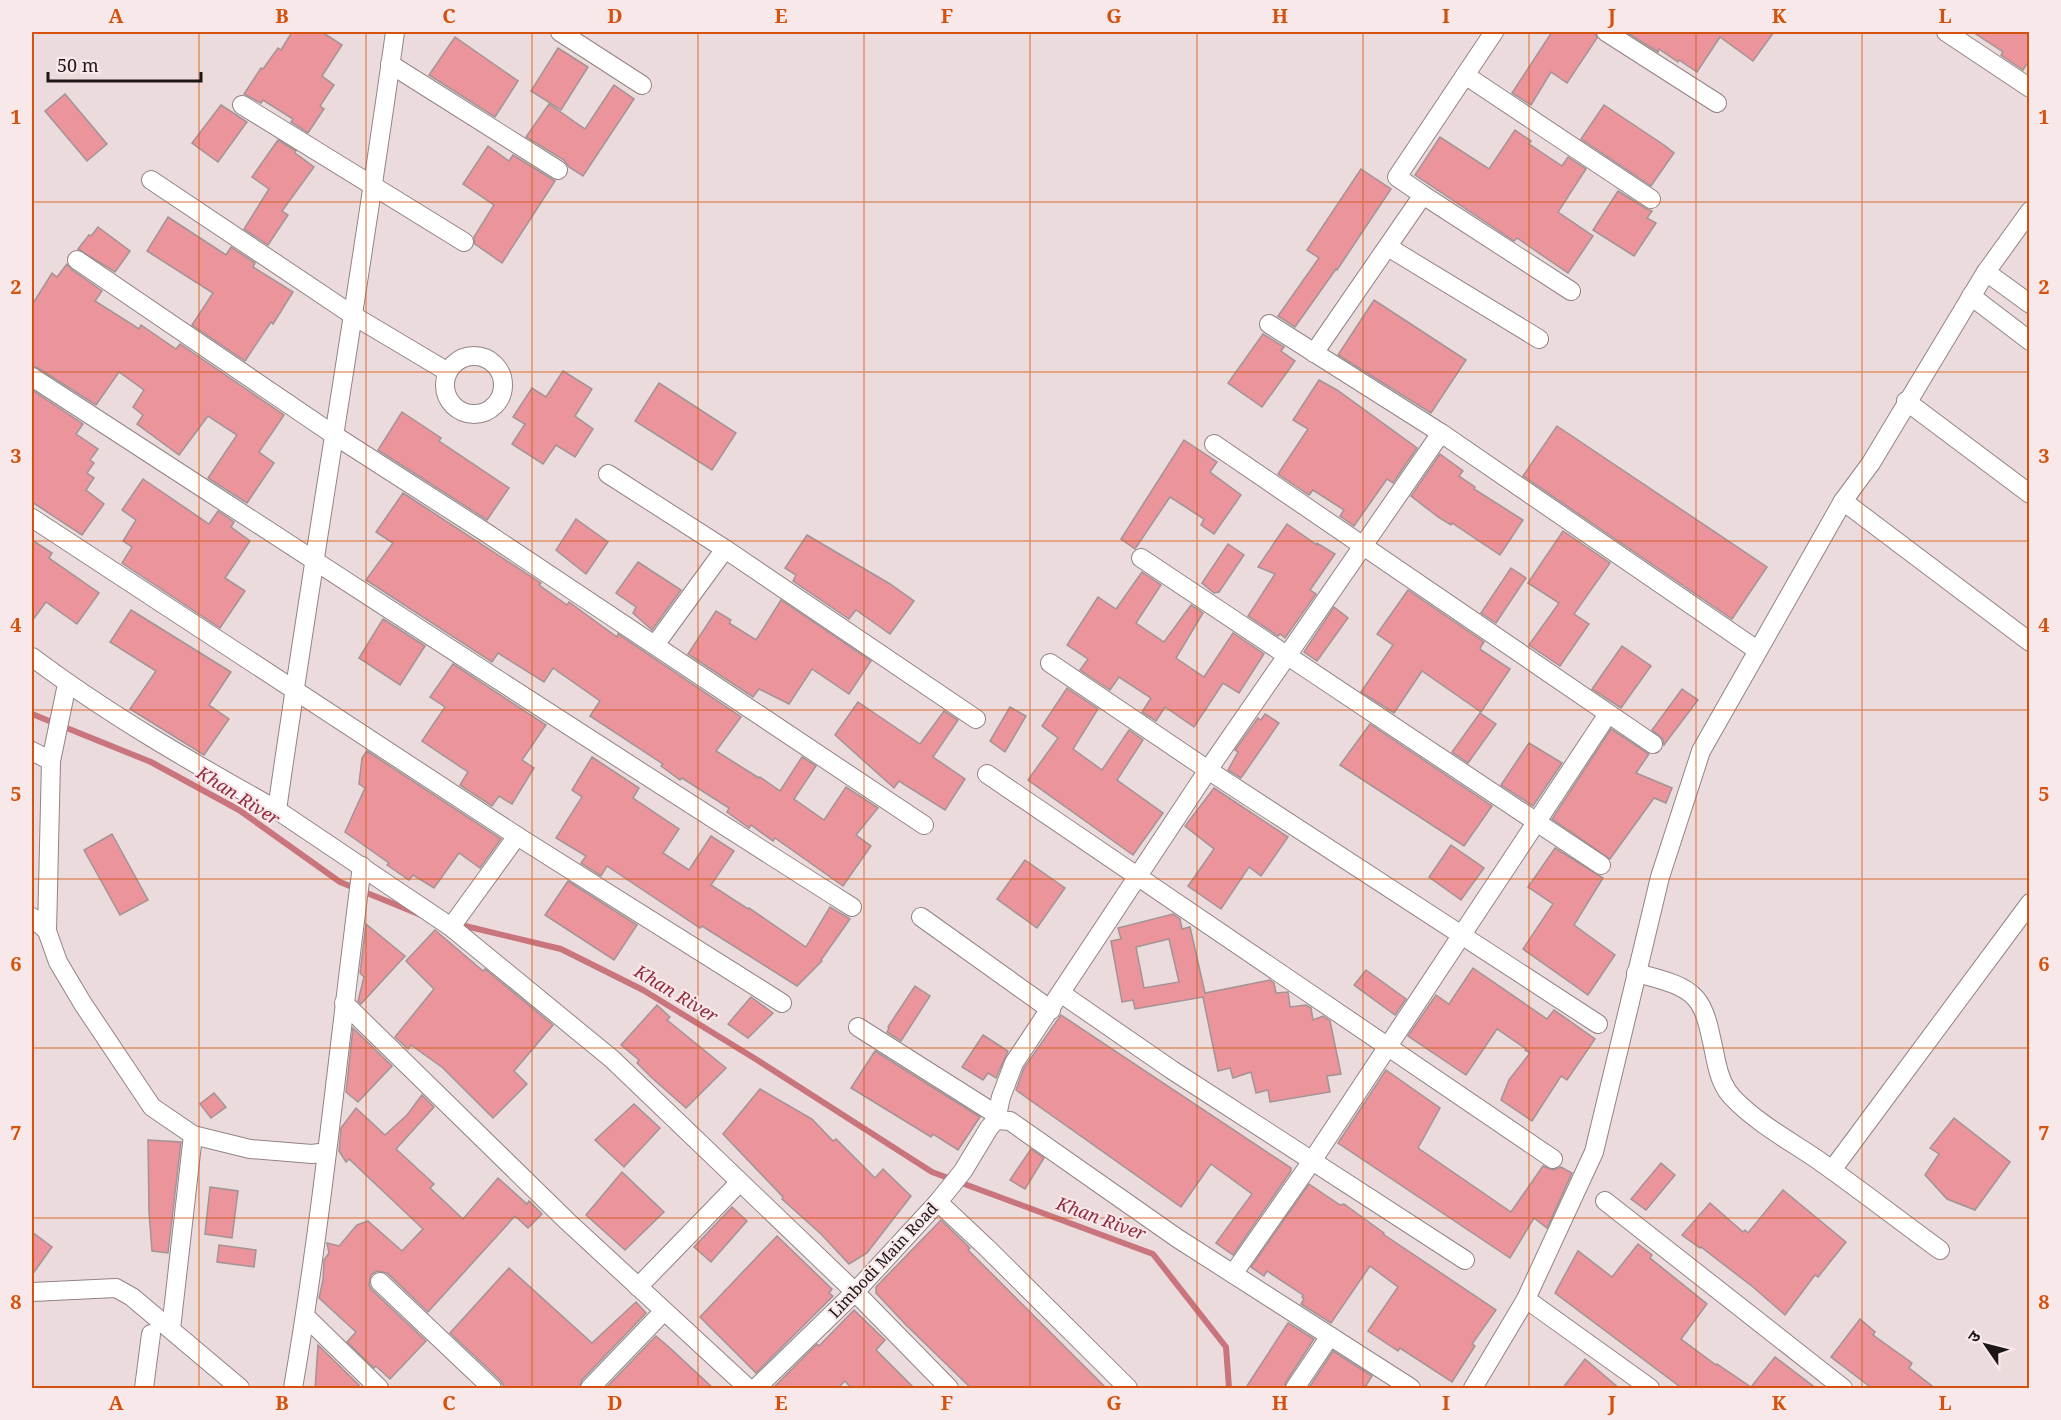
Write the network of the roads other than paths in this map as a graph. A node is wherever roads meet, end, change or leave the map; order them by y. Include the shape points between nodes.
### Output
1 (395, 32) edge
2 (560, 32) edge
3 (1494, 32) edge
4 (1606, 32) edge
5 (1946, 32) edge
6 (390, 64) junction
7 (1465, 75) junction
8 (642, 85) dead end
9 (2030, 88) edge
10 (1717, 103) dead end
11 (242, 105) dead end
12 (558, 170) dead end
13 (151, 180) dead end
14 (373, 186) junction
15 (1423, 195) junction
16 (1651, 199) dead end
17 (2030, 211) edge
18 (464, 242) dead end
19 (1388, 247) junction
20 (77, 260) dead end
21 (1986, 272) junction
22 (1571, 291) dead end
23 (1971, 296) junction
24 (2030, 304) edge
25 (354, 316) junction
26 (1269, 324) dead end
27 (1539, 339) dead end
28 (2030, 341) edge
29 (1314, 353) junction
30 (448, 372) dead end
31 (32, 377) edge
32 (1906, 401) junction
33 (1441, 433) junction
34 (334, 435) junction
35 (1214, 444) dead end
36 (608, 474) dead end
37 (2030, 494) edge
38 (1843, 501) junction
39 (32, 518) edge
40 (1363, 546) junction
41 (725, 549) junction
42 (1141, 558) dead end
43 (316, 561) junction
44 (2030, 642) edge
45 (655, 645) junction
46 (1757, 650) junction
47 (1287, 656) junction
48 (32, 657) edge
49 (1050, 663) dead end
50 (67, 684) junction
51 (294, 689) junction
52 (1608, 714) junction
53 (976, 719) dead end
54 (1653, 744) dead end
55 (32, 751) edge
56 (51, 762) junction
57 (1208, 770) junction
58 (987, 774) dead end
59 (277, 810) junction
60 (1537, 823) junction
61 (924, 825) dead end
62 (517, 836) junction
63 (362, 866) junction
64 (1601, 866) dead end
65 (1138, 877) junction
66 (2030, 903) edge
67 (852, 908) dead end
68 (32, 916) edge
69 (921, 917) dead end
70 (451, 927) junction
71 (47, 931) junction
72 (1462, 935) junction
73 (1636, 974) junction
74 (1062, 994) junction
75 (344, 1003) junction
76 (782, 1003) dead end
77 (1051, 1010) junction
78 (1598, 1024) dead end
79 (858, 1027) dead end
80 (1388, 1047) junction
81 (997, 1118) junction
82 (192, 1135) junction
83 (327, 1152) junction
84 (1553, 1159) dead end
85 (1312, 1161) junction
86 (1832, 1170) junction
87 (739, 1183) junction
88 (940, 1200) junction
89 (1605, 1201) dead end
90 (1940, 1250) dead end
91 (1465, 1260) dead end
92 (1233, 1274) junction
93 (380, 1281) dead end
94 (638, 1287) junction
95 (32, 1292) edge
96 (855, 1292) junction
97 (1526, 1299) junction
98 (664, 1311) junction
99 (305, 1316) junction
100 (171, 1329) junction
101 (151, 1334) dead end
102 (1330, 1336) junction
103 (144, 1389) edge
104 (240, 1389) edge
105 (293, 1389) edge
106 (380, 1389) edge
107 (492, 1389) edge
108 (590, 1389) edge
109 (748, 1389) edge
110 (756, 1389) edge
111 (949, 1389) edge
112 (1128, 1389) edge
113 (1295, 1389) edge
114 (1411, 1389) edge
115 (1473, 1389) edge
116 (1650, 1389) edge
117 (1843, 1389) edge

1 - 6 street
2 - 8 street
3 - 7 street
4 - 10 street
5 - 9 street
6 - 12 street
6 - 14 street
7 - 15 street via 1397,177
7 - 16 street
11 - 14 street
13 - 25 street
14 - 18 street
14 - 25 street
15 - 19 street
15 - 22 street
17 - 21 street
19 - 27 street
19 - 29 street
20 - 34 street
21 - 23 street
21 - 24 street
23 - 28 street
23 - 32 street
25 - 30 street
25 - 34 street
26 - 29 street
29 - 33 street
31 - 43 street
32 - 37 street
32 - 38 street via 1871,463
33 - 40 street, Limbodi Main Road
33 - 46 street
34 - 43 street
34 - 45 street
35 - 40 street
36 - 41 street
38 - 44 street
38 - 46 street
39 - 51 street
40 - 47 street, Limbodi Main Road
40 - 52 street
41 - 45 street
41 - 53 street
42 - 47 street
43 - 51 street
43 - 67 street
45 - 61 street
46 - 73 street via 1701,751 1660,877
47 - 57 street, Limbodi Main Road
47 - 60 street
48 - 50 street
49 - 57 street
50 - 56 street
50 - 59 street via 139,731
51 - 59 street
51 - 62 street
52 - 54 street
52 - 60 street
55 - 56 street
56 - 71 street
57 - 65 street, Limbodi Main Road
57 - 72 street
58 - 65 street
59 - 63 street
60 - 64 street
60 - 72 street
62 - 70 street
62 - 76 street
63 - 70 street
63 - 75 street
65 - 74 street, Limbodi Main Road
65 - 80 street
66 - 86 street
68 - 71 street
69 - 77 street
70 - 87 street via 612,1059
71 - 82 street via 58,962 82,1004 152,1107
72 - 78 street
72 - 80 street
73 - 86 street via 1682,987 1698,999 1705,1012 1719,1078 1731,1097
73 - 97 street via 1594,1152
74 - 77 street, Limbodi Main Road
74 - 85 street
75 - 83 street
75 - 94 street
77 - 81 street, Limbodi Main Road via 1014,1063
79 - 81 street
80 - 84 street
80 - 85 street
81 - 88 street, Limbodi Main Road
81 - 92 street via 1010,1121
82 - 83 street via 250,1149
82 - 100 street
83 - 99 street
85 - 91 street
85 - 92 street
86 - 90 street
87 - 94 street
87 - 96 street
88 - 96 street, Limbodi Main Road
88 - 112 street
89 - 117 street
92 - 102 street
93 - 107 street
94 - 98 street
95 - 100 street via 116,1288
96 - 110 street, Limbodi Main Road
96 - 111 street
97 - 115 street
97 - 116 street
98 - 108 street
98 - 109 street
99 - 105 street
99 - 106 street
100 - 104 street
101 - 103 street
102 - 113 street
102 - 114 street

